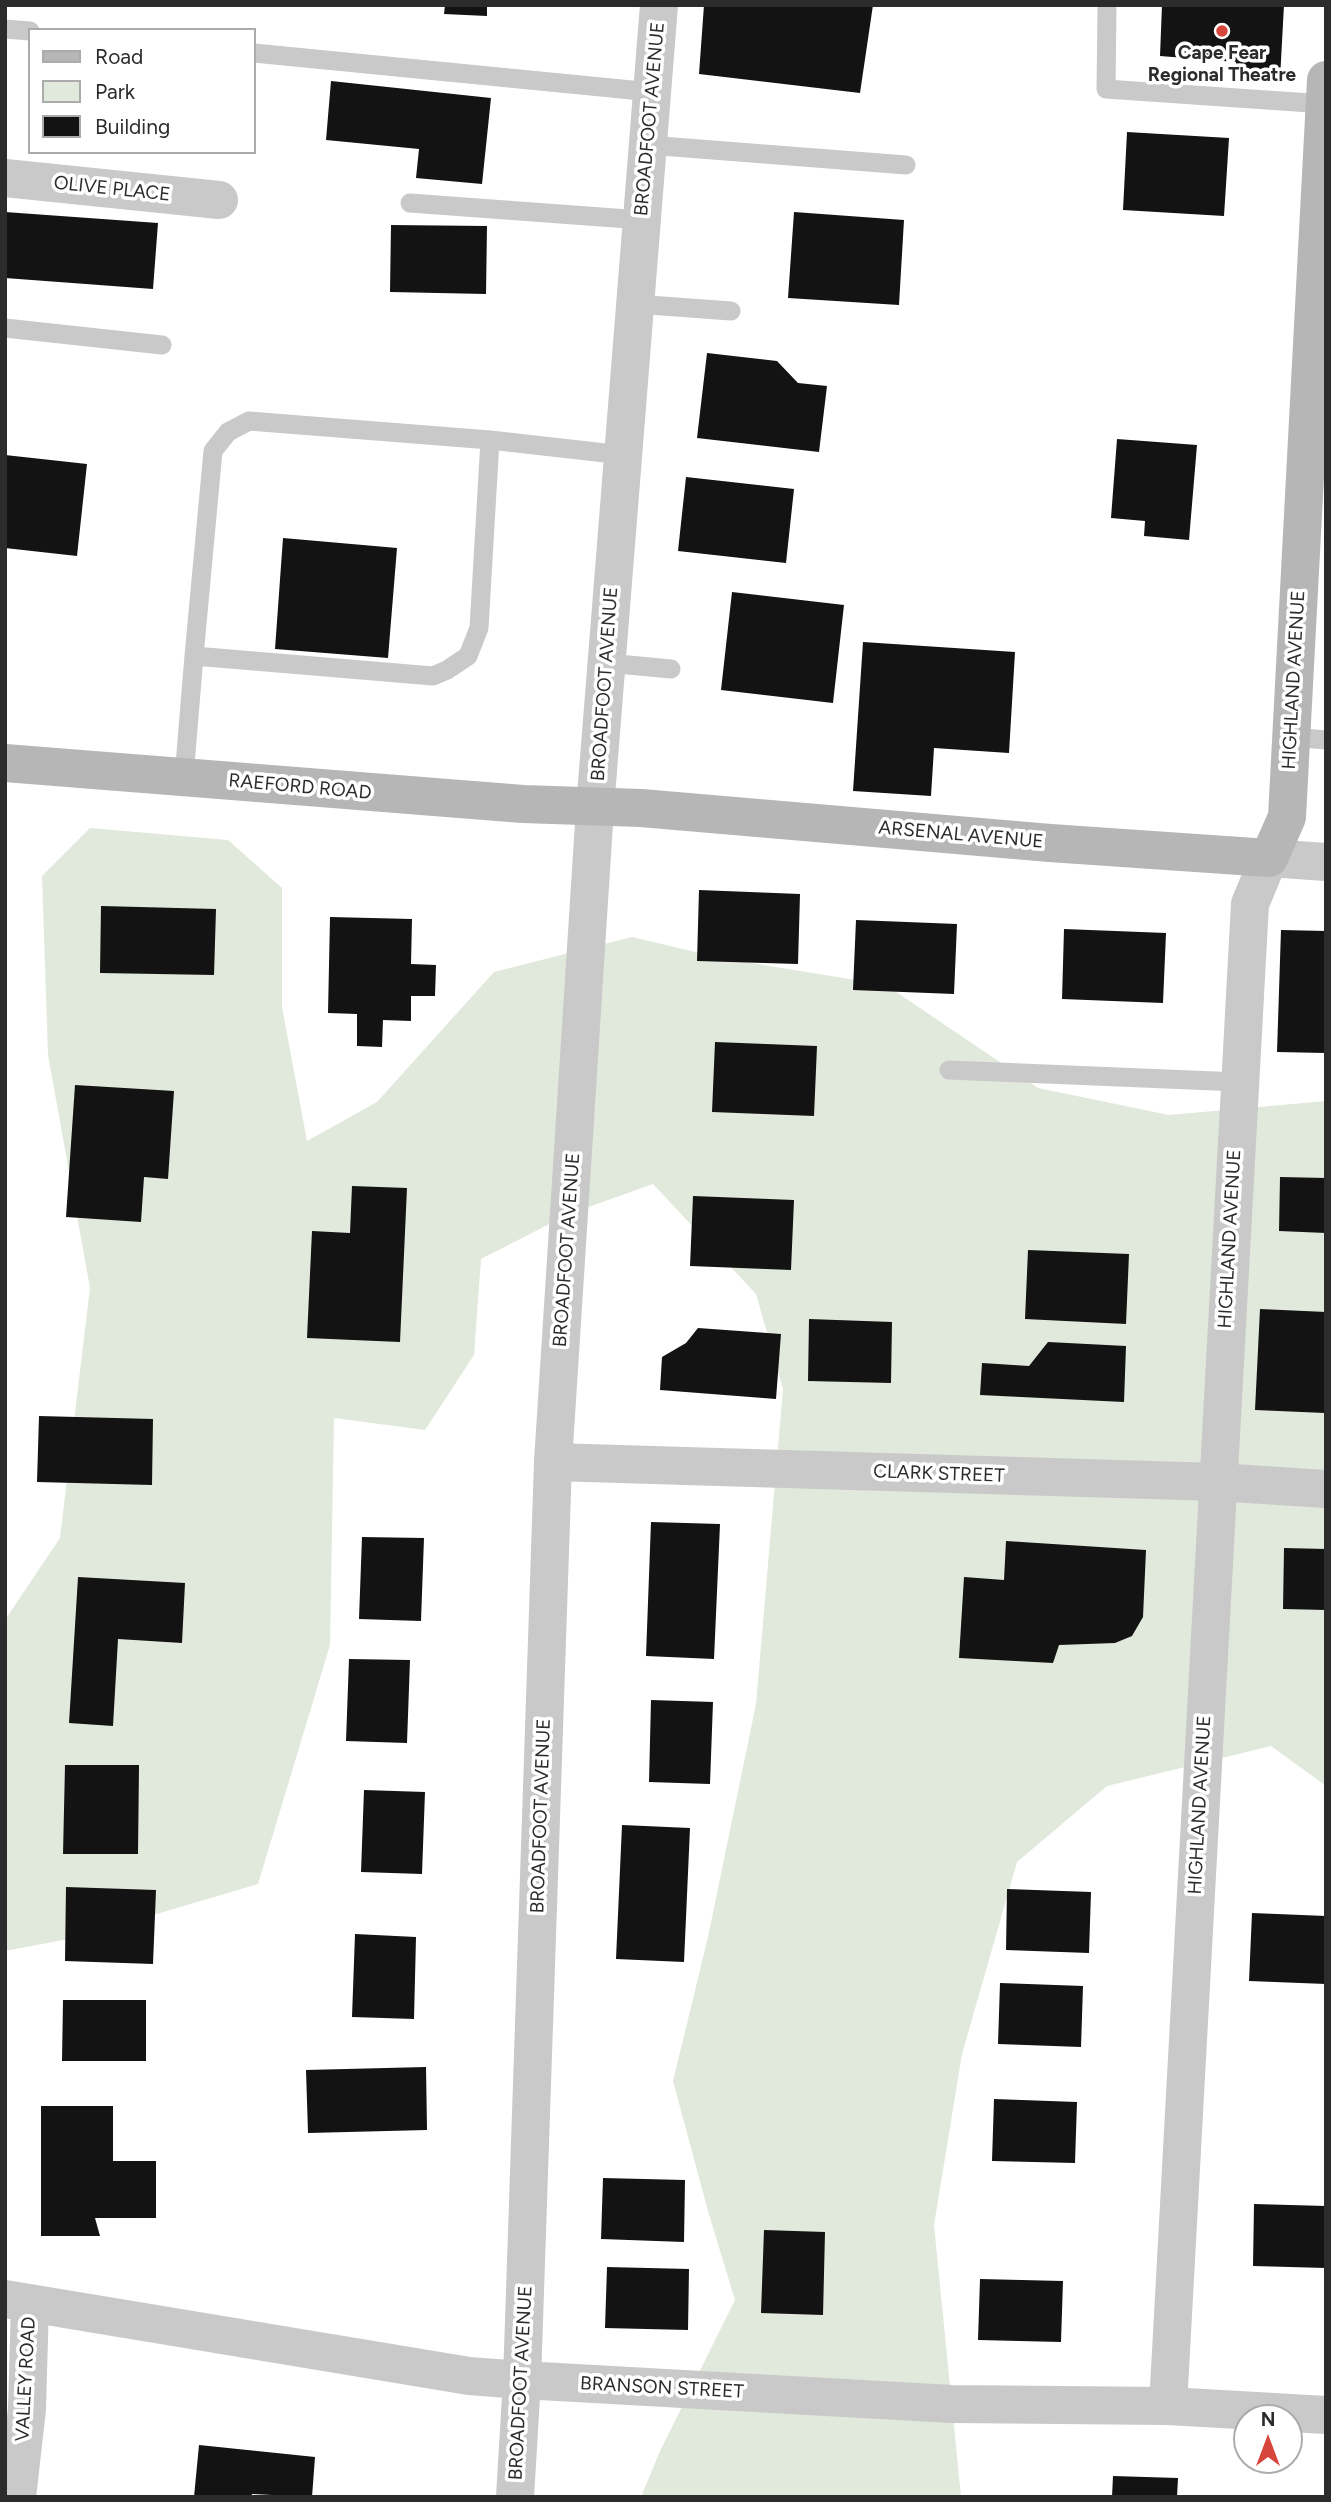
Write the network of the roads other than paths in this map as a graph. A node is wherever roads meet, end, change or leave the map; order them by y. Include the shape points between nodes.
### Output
1 (659, 5) edge
2 (1107, 8) dead end
3 (5, 29) edge
4 (28, 31) edge
5 (256, 53) edge
6 (652, 92) junction
7 (1325, 92) edge
8 (648, 145) junction
9 (906, 165) dead end
10 (5, 178) edge
11 (219, 200) dead end
12 (410, 203) dead end
13 (642, 220) junction
14 (635, 304) junction
15 (731, 311) dead end
16 (5, 328) edge
17 (162, 345) dead end
18 (490, 440) junction
19 (623, 455) junction
20 (194, 656) junction
21 (607, 663) junction
22 (671, 669) dead end
23 (1308, 738) edge
24 (5, 763) edge
25 (184, 777) junction
26 (596, 808) junction
27 (1269, 858) junction
28 (1326, 862) edge
29 (949, 1070) dead end
30 (1238, 1082) junction
31 (553, 1462) junction
32 (1217, 1482) junction
33 (1326, 1489) edge
34 (18, 2301) edge
35 (522, 2381) junction
36 (1168, 2406) junction
37 (1326, 2415) edge
38 (17, 2497) edge
39 (515, 2497) edge

1 - 6 street, BROADFOOT AVENUE
2 - 7 lane via 1106,89
3 - 4 lane
5 - 6 lane
6 - 8 street, BROADFOOT AVENUE
7 - 23 main road, HIGHLAND AVENUE
8 - 9 lane
8 - 13 street, BROADFOOT AVENUE
10 - 11 street, OLIVE PLACE
12 - 13 lane
13 - 14 street, BROADFOOT AVENUE
14 - 15 lane
14 - 19 street, BROADFOOT AVENUE
16 - 17 lane
18 - 19 lane
18 - 20 lane via 249,421 228,432 213,451
18 - 20 lane via 479,628 468,656 433,676
19 - 21 street, BROADFOOT AVENUE
20 - 25 lane
21 - 22 lane
21 - 26 street, BROADFOOT AVENUE
23 - 27 main road, HIGHLAND AVENUE via 1287,817
24 - 25 main road, RAEFORD ROAD
25 - 26 main road, RAEFORD ROAD
26 - 27 main road, ARSENAL AVENUE
26 - 31 street, BROADFOOT AVENUE
27 - 28 street, ARSENAL AVENUE
27 - 30 street, HIGHLAND AVENUE via 1250,904
29 - 30 lane
30 - 32 street, HIGHLAND AVENUE
31 - 32 street, CLARK STREET
31 - 35 street, BROADFOOT AVENUE
32 - 33 street, CLARK STREET
32 - 36 street, HIGHLAND AVENUE
34 - 35 street, BRANSON STREET
34 - 38 street, VALLEY ROAD via 27,2409
35 - 36 street, BRANSON STREET via 952,2404
35 - 39 street, BROADFOOT AVENUE
36 - 37 street, BRANSON STREET

